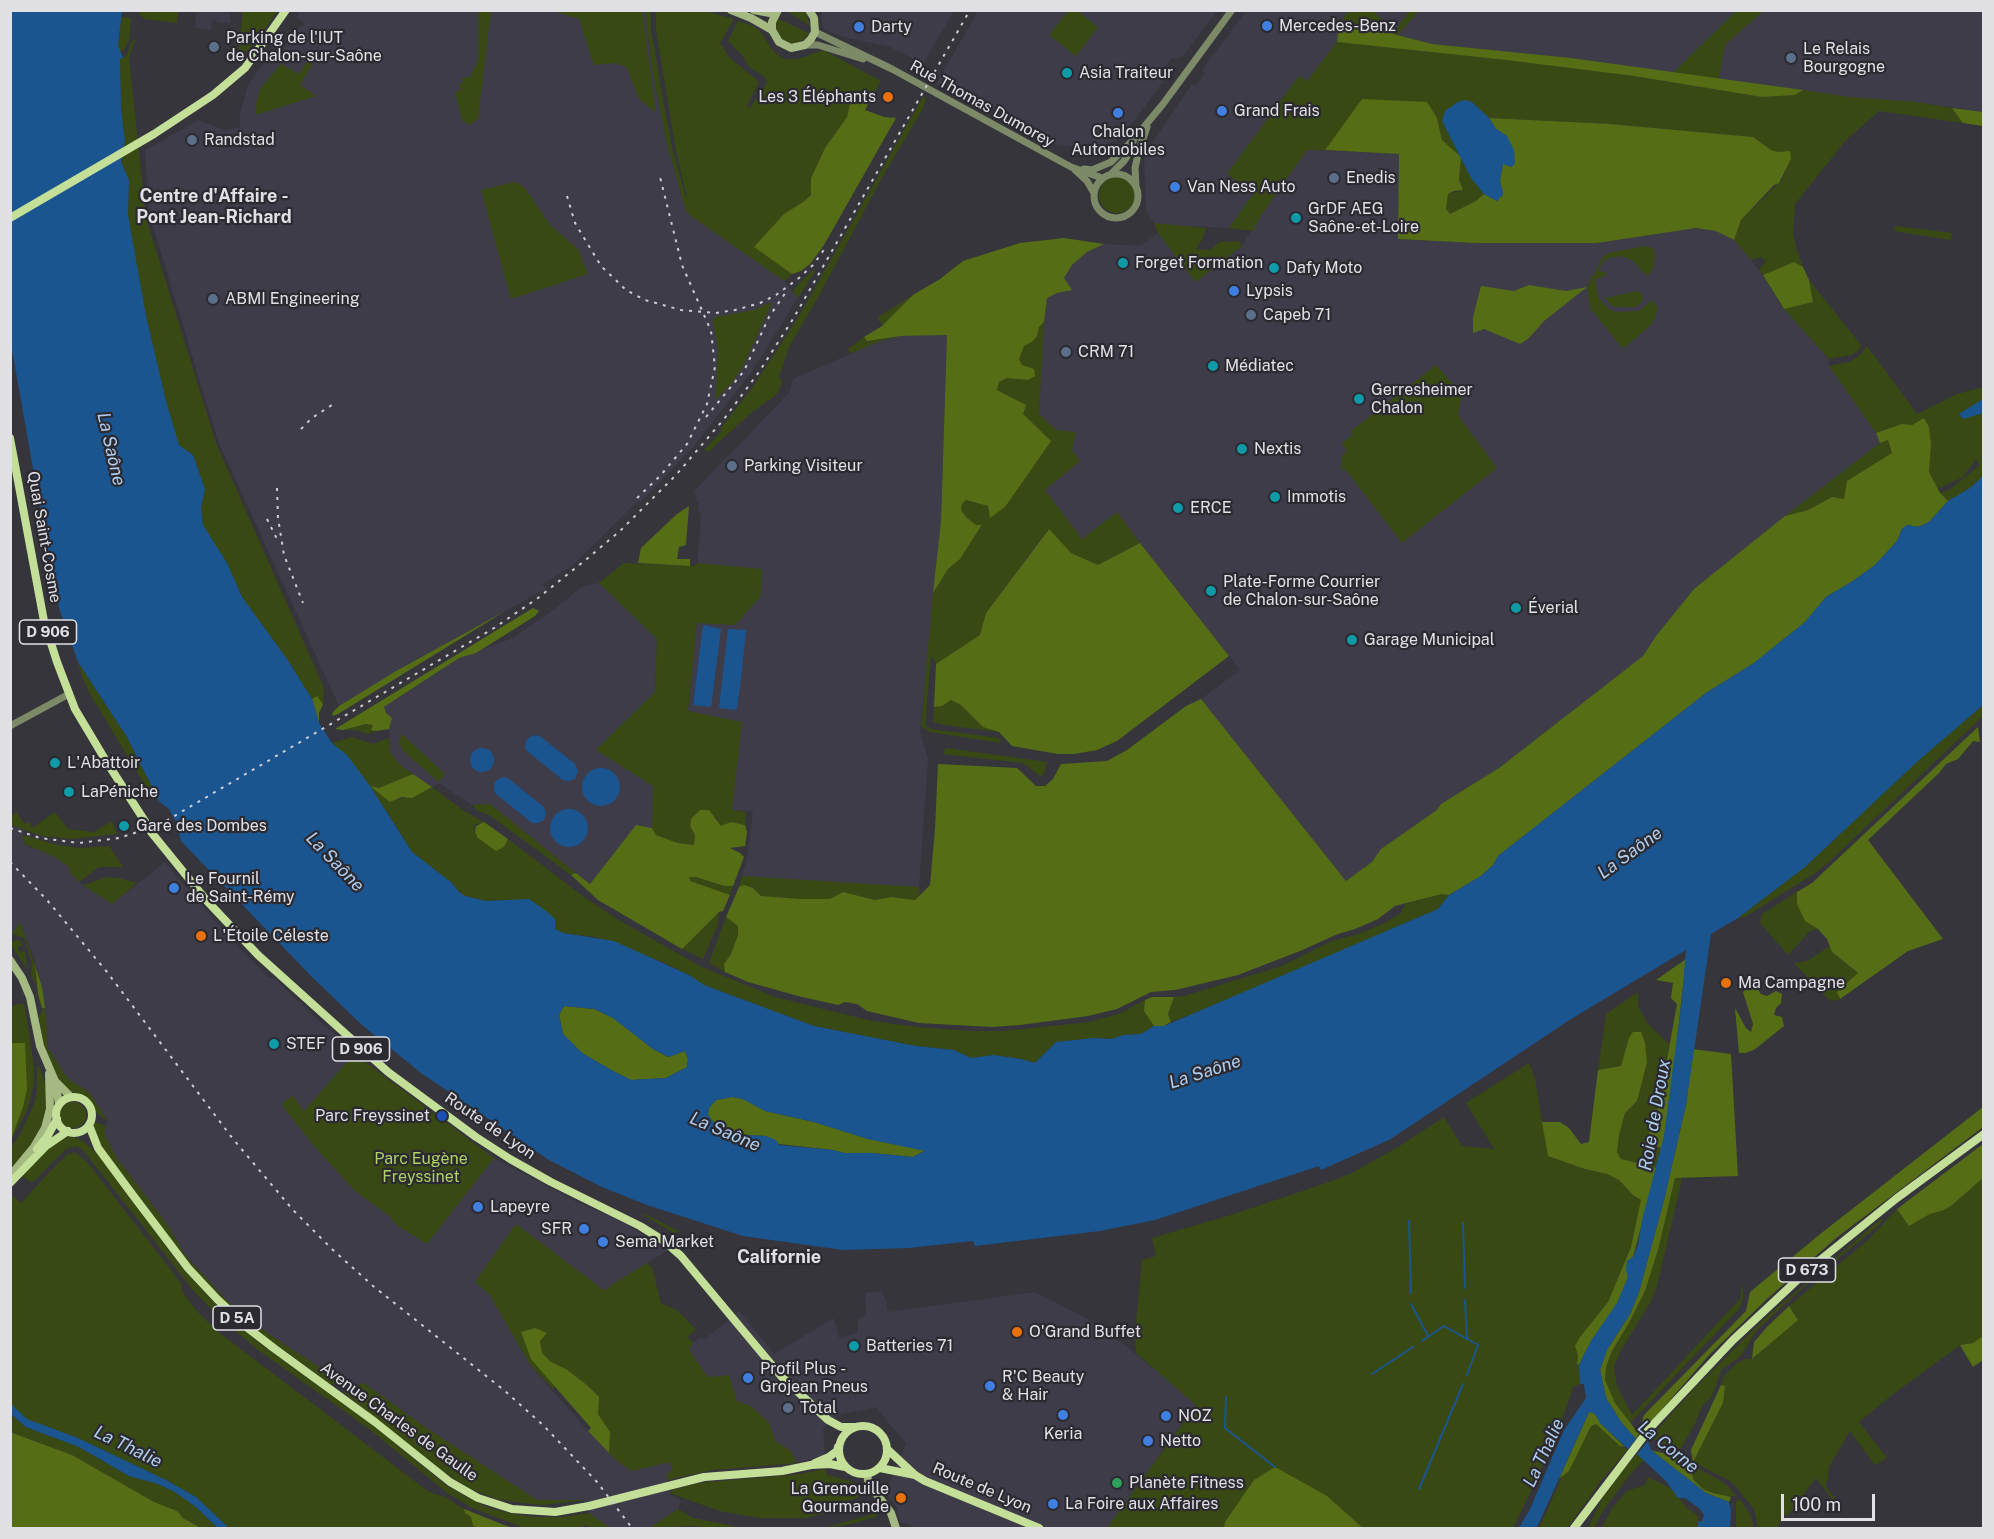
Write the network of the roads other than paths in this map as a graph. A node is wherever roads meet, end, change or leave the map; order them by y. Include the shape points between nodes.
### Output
1 (286, 10) edge
2 (731, 10) edge
3 (754, 10) edge
4 (1232, 10) edge
5 (811, 11) edge
6 (777, 12) edge
7 (772, 30) junction
8 (815, 32) junction
9 (805, 45) junction
10 (881, 64) junction
11 (1148, 122) junction
12 (1134, 140) junction
13 (1071, 167) junction
14 (1111, 174) junction
15 (1102, 178) junction
16 (1136, 186) junction
17 (1094, 194) junction
18 (10, 218) edge
19 (10, 438) edge
20 (69, 694) junction
21 (10, 726) edge
22 (150, 829) joint
23 (10, 960) edge
24 (49, 1070) junction
25 (55, 1081) junction
26 (71, 1097) junction
27 (59, 1104) junction
28 (57, 1119) junction
29 (89, 1125) junction
30 (68, 1131) junction
31 (78, 1132) junction
32 (1983, 1134) edge
33 (98, 1148) junction
34 (10, 1176) edge
35 (10, 1183) edge
36 (828, 1420) junction
37 (854, 1427) junction
38 (839, 1444) junction
39 (887, 1449) junction
40 (811, 1465) junction
41 (844, 1467) junction
42 (880, 1468) junction
43 (867, 1475) junction
44 (915, 1475) junction
45 (896, 1528) edge
46 (1039, 1528) edge
47 (1574, 1528) edge

1 - 18 main road via 233,80 154,134
2 - 7 main road
3 - 6 main road
4 - 11 street
5 - 8 main road
6 - 7 main road
7 - 9 main road via 785,46
8 - 9 main road
8 - 10 street, Rue Thomas Dumorey
9 - 10 street, Rue Thomas Dumorey via 818,45
10 - 13 street, Rue Thomas Dumorey
11 - 12 street
11 - 16 street via 1135,168
12 - 13 street via 1102,167
12 - 14 street via 1128,155
13 - 15 street, Rue Thomas Dumorey
13 - 17 street, Rue Thomas Dumorey via 1087,181
14 - 15 street
14 - 16 street via 1126,175
15 - 17 street
16 - 17 street via 1138,202 1124,217 1103,213
19 - 20 main road, Quai Saint-Cosme / D 906 via 44,621
20 - 21 street
20 - 22 main road, Quai Saint-Cosme / D 906
22 - 36 main road, Route de Lyon / D 906 via 207,901 258,956 388,1072 510,1159 640,1226 676,1250 781,1376
23 - 24 main road via 30,997 39,1046
24 - 25 main road
24 - 34 main road via 51,1097 45,1128
25 - 26 main road
25 - 27 main road
26 - 27 main road
26 - 29 main road via 82,1098 90,1106
27 - 28 main road
28 - 30 main road
28 - 34 main road via 39,1147
29 - 31 main road
29 - 33 main road, Avenue Charles de Gaulle / D 5A
30 - 31 main road
30 - 35 main road via 46,1146
31 - 33 main road, Avenue Charles de Gaulle / D 5A
32 - 47 main road, D 673 via 1809,1269 1733,1340 1650,1428
33 - 40 main road, Avenue Charles de Gaulle / D 5A via 188,1268 233,1315 445,1478 478,1498 512,1509 555,1512 695,1479
36 - 37 main road, Route de Lyon / D 906
36 - 38 main road, Route de Lyon / D 906
37 - 38 main road
37 - 39 main road via 877,1431
38 - 40 main road, D 5A via 837,1451
38 - 41 main road
39 - 42 main road
39 - 44 main road, Route de Lyon
40 - 41 main road, D 5A
41 - 43 main road
42 - 43 main road
42 - 44 main road, Route de Lyon
43 - 45 main road
44 - 46 main road, Route de Lyon via 942,1490

